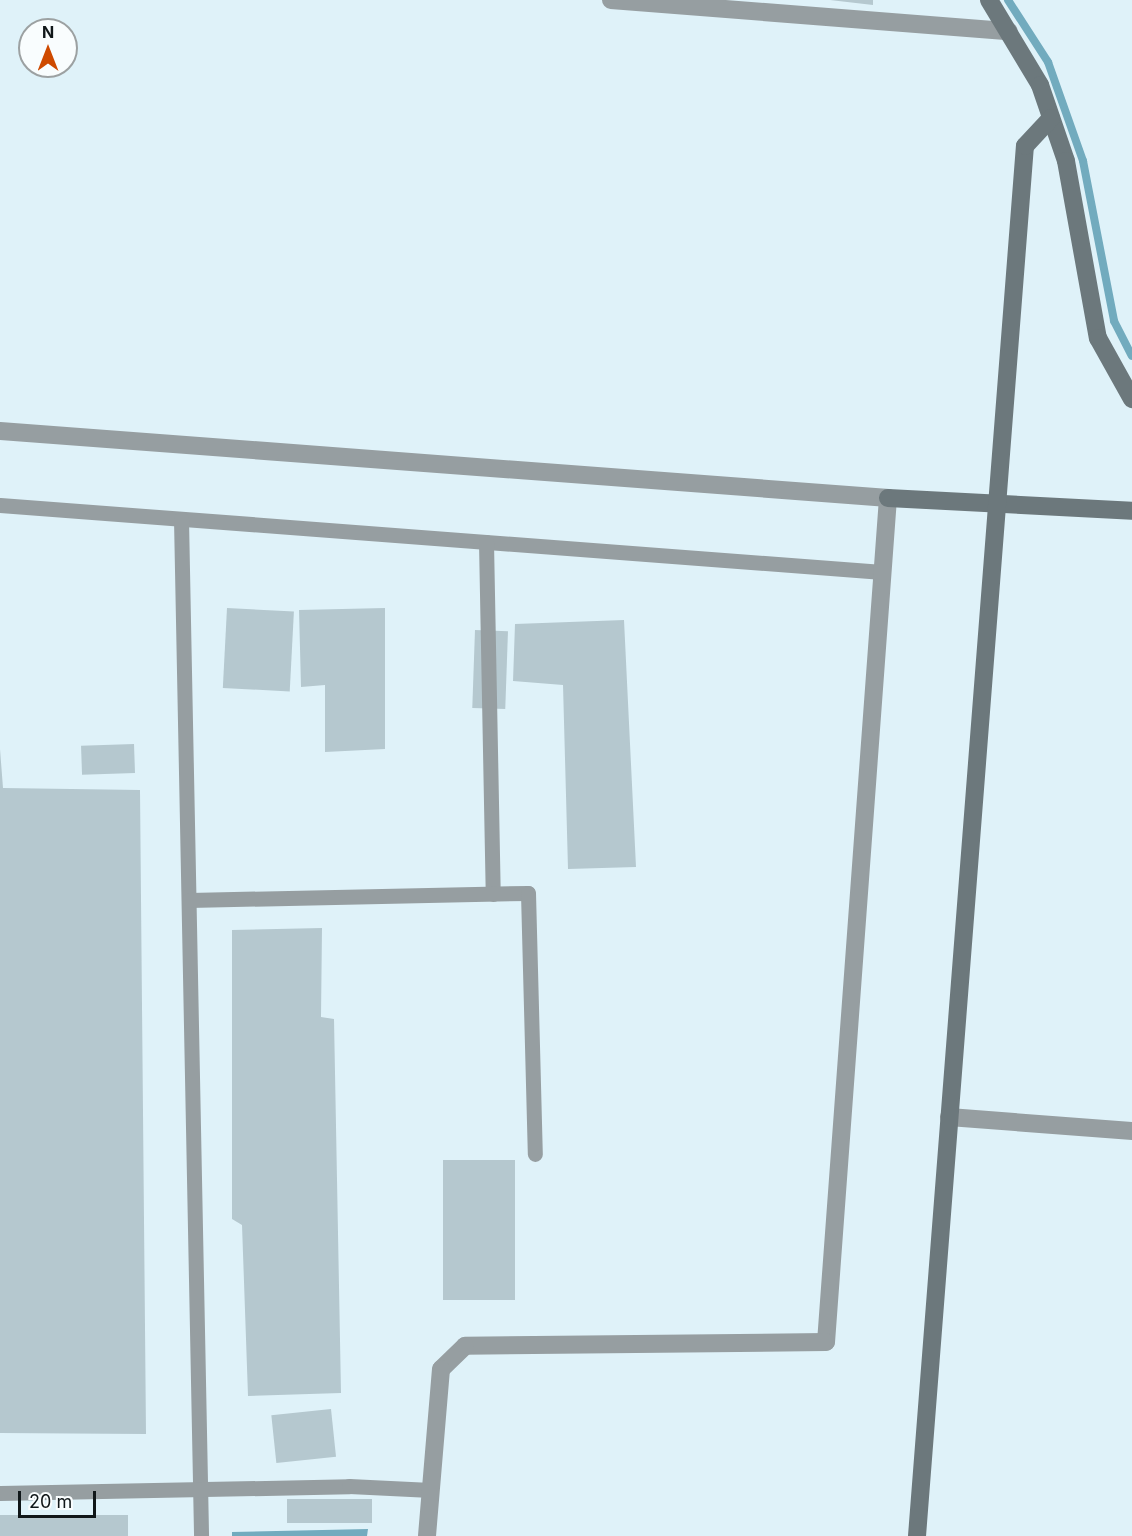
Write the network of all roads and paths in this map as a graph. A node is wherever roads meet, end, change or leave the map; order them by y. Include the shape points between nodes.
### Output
1 (611, 0) edge
2 (989, 0) edge
3 (1009, 31) junction
4 (1051, 118) junction
5 (1132, 399) edge
6 (0, 431) edge
7 (888, 498) junction
8 (994, 502) junction
9 (0, 505) edge
10 (1132, 511) edge
11 (181, 519) junction
12 (486, 542) junction
13 (882, 572) junction
14 (493, 894) junction
15 (189, 900) junction
16 (949, 1117) junction
17 (1132, 1131) edge
18 (535, 1154) dead end
19 (201, 1489) junction
20 (431, 1490) junction
21 (0, 1493) edge
22 (201, 1536) edge
23 (427, 1536) edge
24 (917, 1536) edge

1 - 3 street
2 - 3 street
3 - 4 street
4 - 5 street via 1066,161 1098,338
4 - 8 street via 1025,146
6 - 7 street
7 - 8 street
7 - 13 street
8 - 10 street
8 - 16 street
9 - 11 lane
11 - 12 lane
11 - 15 lane
12 - 13 lane
12 - 14 lane
13 - 20 street via 826,1342 465,1346 441,1370
14 - 15 lane
14 - 18 lane via 528,893
15 - 19 lane
16 - 17 street
16 - 24 street
19 - 20 lane
19 - 21 lane
19 - 22 lane
20 - 23 street

